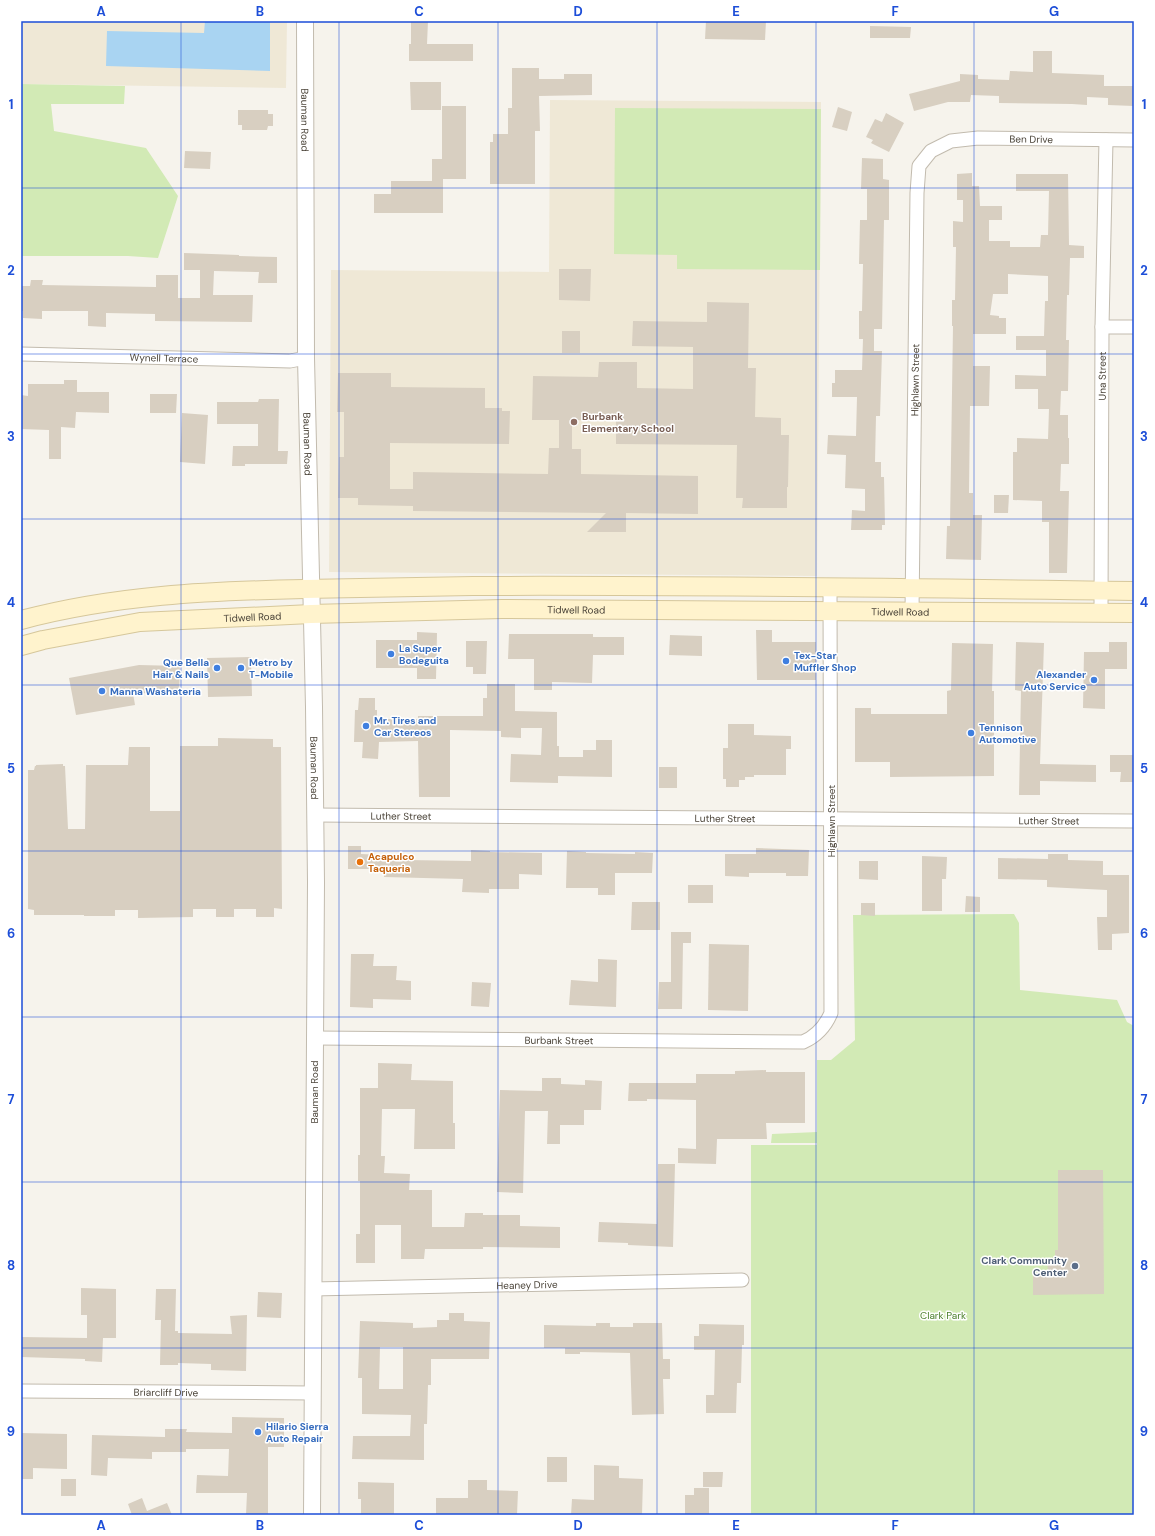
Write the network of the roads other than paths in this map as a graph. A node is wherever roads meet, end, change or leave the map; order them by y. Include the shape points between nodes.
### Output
1 (305, 21) edge
2 (1106, 140) junction
3 (1134, 140) edge
4 (931, 151) joint
5 (1102, 327) junction
6 (1134, 327) edge
7 (21, 354) edge
8 (306, 358) junction
9 (500, 586) junction
10 (665, 586) junction
11 (830, 587) junction
12 (912, 587) junction
13 (311, 589) junction
14 (1102, 590) junction
15 (1134, 591) edge
16 (139, 597) junction
17 (502, 609) junction
18 (664, 611) junction
19 (830, 612) junction
20 (912, 612) junction
21 (1100, 612) junction
22 (1134, 613) edge
23 (311, 614) junction
24 (21, 620) edge
25 (140, 622) junction
26 (21, 646) edge
27 (315, 815) junction
28 (831, 819) junction
29 (1134, 821) edge
30 (314, 1038) junction
31 (803, 1042) joint
32 (742, 1280) dead end
33 (313, 1289) junction
34 (21, 1391) edge
35 (312, 1393) junction
36 (312, 1515) edge

1 - 8 street, Bauman Road
2 - 3 street, Ben Drive
2 - 4 street, Ben Drive via 978,138 951,141
2 - 5 street, Una Street
4 - 12 street, Highlawn Street via 919,166 917,188
5 - 6 street
5 - 14 street, Una Street
7 - 8 street, Wynell Terrace via 290,361
8 - 13 street, Bauman Road
9 - 10 main road
9 - 13 main road
9 - 17 main road
10 - 11 main road
10 - 18 main road
11 - 12 main road
11 - 19 street, Highlawn Street
12 - 14 main road
12 - 20 street, Highlawn Street
13 - 16 main road via 215,591
13 - 23 street, Bauman Road
14 - 15 main road
14 - 21 street, Una Street
16 - 24 main road
16 - 25 main road
17 - 18 main road, Tidwell Road
17 - 23 main road, Tidwell Road
18 - 19 main road, Tidwell Road
19 - 20 main road, Tidwell Road
19 - 28 street, Highlawn Street
20 - 21 main road, Tidwell Road
21 - 22 main road, Tidwell Road
23 - 25 main road, Tidwell Road
23 - 27 street, Bauman Road
25 - 26 main road, Tidwell Road
27 - 28 street, Luther Street
27 - 30 street, Bauman Road
28 - 29 street, Luther Street
28 - 31 street, Highlawn Street via 830,1013 821,1031
30 - 31 street, Burbank Street
30 - 33 street, Bauman Road
32 - 33 street, Heaney Drive
33 - 35 street, Bauman Road
34 - 35 street, Briarcliff Drive
35 - 36 street, Bauman Road

